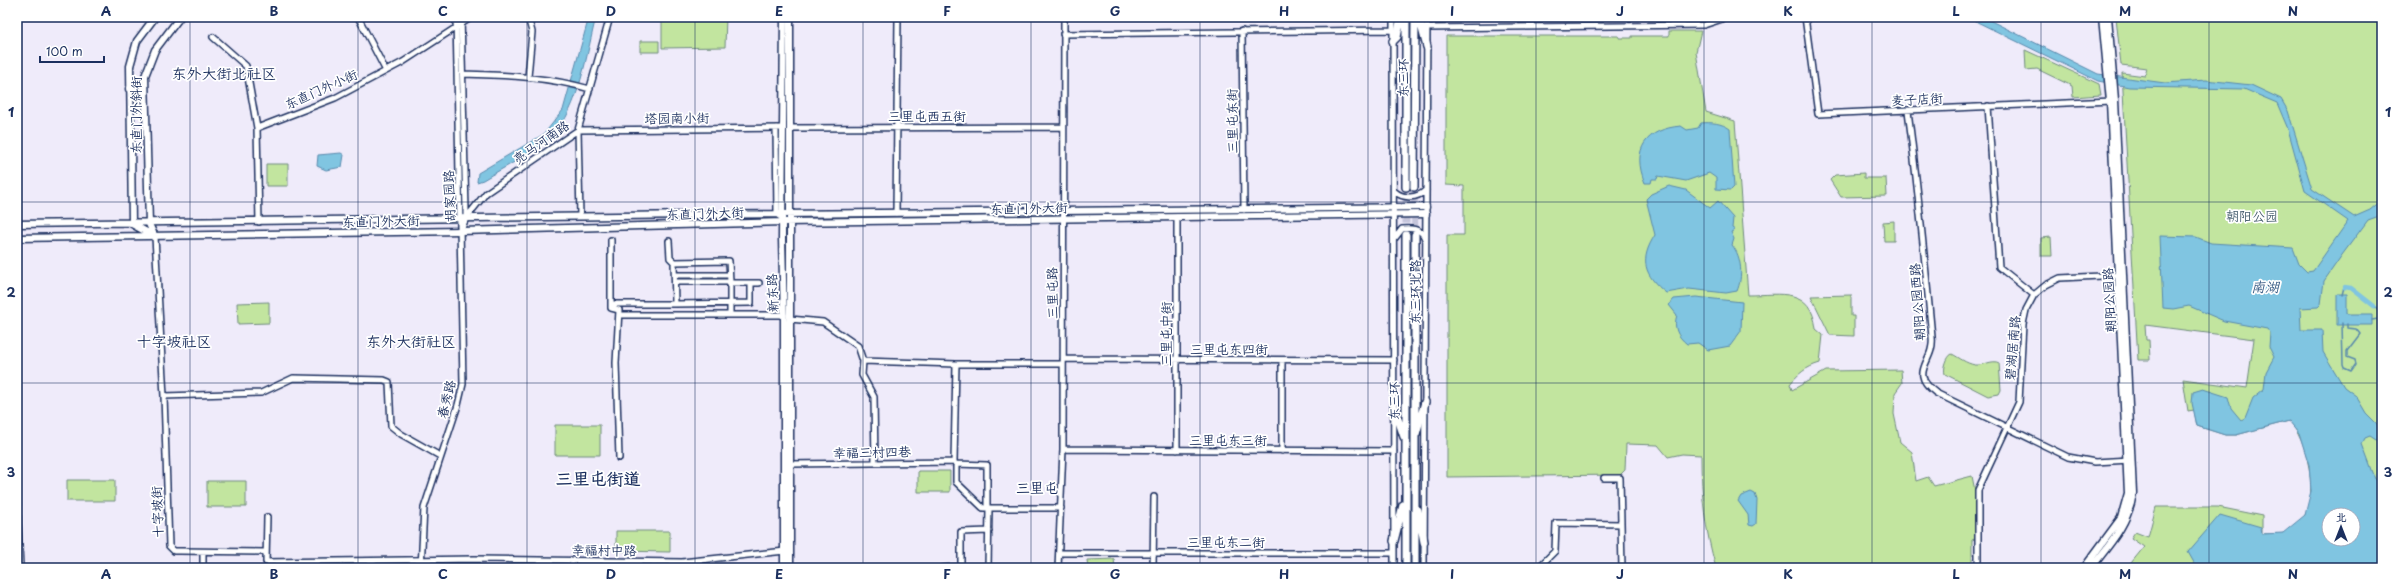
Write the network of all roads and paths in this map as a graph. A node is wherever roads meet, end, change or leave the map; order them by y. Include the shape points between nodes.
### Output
1 (155, 17) edge
2 (180, 17) edge
3 (358, 17) edge
4 (456, 17) edge
5 (472, 17) edge
6 (528, 17) edge
7 (610, 17) edge
8 (784, 17) edge
9 (790, 17) edge
10 (898, 17) edge
11 (1064, 17) edge
12 (1393, 17) edge
13 (1401, 17) edge
14 (1406, 17) edge
15 (1415, 17) edge
16 (1419, 17) edge
17 (1427, 17) edge
18 (1728, 17) edge
19 (1805, 17) edge
20 (2102, 17) edge
21 (2108, 17) edge
22 (461, 19) edge
23 (456, 27) junction
24 (1427, 28) junction
25 (1393, 30) junction
26 (1242, 31) junction
27 (1063, 34) junction
28 (213, 37) dead end
29 (1393, 41) junction
30 (1427, 47) junction
31 (2110, 70) junction
32 (386, 71) junction
33 (463, 74) junction
34 (528, 77) junction
35 (129, 89) junction
36 (145, 89) junction
37 (590, 89) junction
38 (2113, 101) junction
39 (1988, 106) junction
40 (1908, 111) junction
41 (897, 127) junction
42 (1063, 127) junction
43 (257, 128) junction
44 (780, 128) junction
45 (790, 128) junction
46 (578, 130) junction
47 (1406, 186) tunnel mouth
48 (1414, 187) tunnel mouth
49 (1394, 190) junction
50 (1426, 190) junction
51 (1394, 207) junction
52 (1426, 207) junction
53 (1244, 210) junction
54 (1063, 211) junction
55 (896, 213) junction
56 (780, 214) junction
57 (790, 214) junction
58 (1394, 214) junction
59 (1426, 214) junction
60 (580, 216) junction
61 (1177, 217) junction
62 (464, 218) junction
63 (1063, 219) junction
64 (259, 222) junction
65 (783, 222) junction
66 (790, 222) junction
67 (17, 224) edge
68 (132, 224) junction
69 (149, 224) junction
70 (461, 231) junction
71 (1406, 235) tunnel mouth
72 (1415, 235) tunnel mouth
73 (156, 237) junction
74 (17, 238) edge
75 (611, 240) dead end
76 (669, 241) dead end
77 (1394, 241) junction
78 (1426, 242) junction
79 (674, 262) junction
80 (674, 275) junction
81 (730, 275) junction
82 (2121, 275) junction
83 (675, 282) junction
84 (730, 283) junction
85 (759, 284) dead end
86 (2034, 295) junction
87 (730, 303) junction
88 (611, 304) junction
89 (675, 304) junction
90 (730, 312) dead end
91 (619, 316) junction
92 (787, 317) junction
93 (1178, 359) junction
94 (1282, 360) junction
95 (1394, 360) junction
96 (863, 361) junction
97 (1063, 362) junction
98 (956, 364) junction
99 (164, 396) junction
100 (1425, 402) junction
101 (1394, 407) junction
102 (2007, 428) junction
103 (1410, 444) junction
104 (1063, 449) junction
105 (1177, 450) junction
106 (1282, 451) junction
107 (1394, 451) junction
108 (440, 456) junction
109 (619, 458) dead end
110 (2130, 460) junction
111 (875, 463) junction
112 (955, 463) junction
113 (790, 464) junction
114 (1604, 478) dead end
115 (1415, 495) junction
116 (1406, 496) junction
117 (1154, 497) dead end
118 (17, 501) edge
119 (988, 508) junction
120 (1061, 508) junction
121 (267, 517) dead end
122 (1621, 524) junction
123 (989, 532) junction
124 (1394, 540) junction
125 (1424, 542) junction
126 (784, 551) junction
127 (203, 552) junction
128 (265, 552) junction
129 (1058, 553) junction
130 (1154, 553) junction
131 (1394, 553) junction
132 (422, 560) junction
133 (572, 560) junction
134 (632, 561) junction
135 (682, 565) edge
136 (20, 568) edge
137 (203, 568) edge
138 (421, 568) edge
139 (572, 568) edge
140 (632, 568) edge
141 (784, 568) edge
142 (790, 568) edge
143 (944, 568) edge
144 (988, 568) edge
145 (1058, 568) edge
146 (1154, 568) edge
147 (1394, 568) edge
148 (1406, 568) edge
149 (1414, 568) edge
150 (1424, 568) edge
151 (1538, 568) edge
152 (1622, 568) edge
153 (1978, 568) edge
154 (2084, 568) edge
155 (2091, 568) edge

1 - 35 main road, 东直门外斜街 via 137,41
2 - 36 main road, 东直门外斜街 via 155,50 148,64
3 - 32 street
4 - 23 street, 胡家园路
5 - 22 street, 东直门外小街
6 - 34 street via 532,32
7 - 37 street, 亮马河南路
8 - 44 main road, 新东路
9 - 45 main road, 新东路
10 - 41 street
11 - 27 street, 三里屯路
12 - 25 street, 东三环北路
13 - 29 highway via 1397,37
14 - 47 highway, 东三环
15 - 48 highway, 东三环
16 - 30 highway
17 - 24 street, 东三环北路
18 - 24 street via 1696,25
19 - 40 street, 麦子店街 via 1818,114
20 - 31 main road, 朝阳公园路
21 - 31 main road, 朝阳公园路
22 - 23 street, 东直门外小街
22 - 33 street, 胡家园路
23 - 32 street, 东直门外小街
23 - 62 street, 胡家园路
24 - 30 street, 东三环北路
25 - 26 street
25 - 29 street, 东三环北路
26 - 27 street
26 - 53 street, 三里屯东街
27 - 42 street, 三里屯路
28 - 43 street via 246,66
29 - 49 street, 东三环北路
30 - 50 street, 东三环北路
31 - 38 main road, 朝阳公园路
32 - 43 street, 东直门外小街 via 335,98
33 - 34 street
33 - 62 street, 胡家园路
34 - 37 street
35 - 36 main road
35 - 68 main road, 东直门外斜街
36 - 69 main road, 东直门外斜街
37 - 46 street, 亮马河南路
38 - 39 street, 麦子店街
38 - 82 main road, 朝阳公园路
39 - 40 street, 麦子店街
39 - 86 street via 1999,267
40 - 102 street, 朝阳公园西路 via 1933,341 1922,377 1927,386 1936,393
41 - 42 street, 三里屯西五街
41 - 45 street, 三里屯西五街
41 - 55 street
42 - 54 street, 三里屯路
43 - 64 street
44 - 46 street, 塔园南小街
44 - 56 main road, 新东路
45 - 57 main road, 新东路
46 - 60 street
46 - 62 street, 亮马河南路 via 486,193
49 - 50 street via 1399,195 1408,197 1421,195
49 - 51 street, 东三环北路
50 - 52 street, 东三环北路
51 - 52 main road, 东直门外大街
51 - 53 main road, 东直门外大街
51 - 58 street, 东三环北路
52 - 59 street, 东三环北路
53 - 54 main road, 东直门外大街
54 - 55 main road, 东直门外大街
54 - 63 street, 三里屯路
55 - 57 main road, 东直门外大街
56 - 57 main road, 东直门外大街
56 - 60 main road, 东直门外大街
56 - 65 main road, 新东路
57 - 66 main road, 新东路
58 - 59 main road, 东直门外大街
58 - 61 main road, 东直门外大街
58 - 77 street, 东三环北路
59 - 78 street, 东三环北路
60 - 62 main road, 东直门外大街
61 - 63 main road, 东直门外大街
61 - 93 street, 三里屯中街
62 - 64 main road, 东直门外大街
62 - 70 street, 胡家园路
63 - 66 main road, 东直门外大街
63 - 97 street, 三里屯路
64 - 69 main road, 东直门外大街
65 - 66 main road, 东直门外大街
65 - 70 main road, 东直门外大街
65 - 92 main road, 新东路
66 - 92 main road, 新东路
67 - 68 main road
68 - 69 main road, 东直门外大街
68 - 73 main road
69 - 73 main road
70 - 73 main road, 东直门外大街
70 - 108 street, 春秀路 via 463,384
71 - 103 highway, 东三环
72 - 103 highway, 东三环
73 - 74 main road, 东直门外大街
73 - 99 street, 十字坡街
75 - 88 street
76 - 79 street via 670,258
77 - 78 street via 1397,233 1408,228 1420,232
77 - 95 street, 东三环北路
78 - 100 street, 东三环北路
79 - 80 street
79 - 81 street via 729,261
80 - 81 street
80 - 83 street
81 - 84 street
82 - 86 street, 碧湖居南路 via 2060,278
82 - 110 main road, 朝阳公园路
83 - 84 street
83 - 89 street
84 - 85 street
84 - 87 street
84 - 87 street via 751,284 751,303
86 - 102 street, 碧湖居南路 via 2026,310 2023,324 2019,402
87 - 89 street
87 - 90 street
88 - 89 street
88 - 91 street via 611,308 619,310
91 - 92 street
91 - 109 street via 616,363
92 - 96 street via 823,322 858,346
92 - 113 main road, 新东路
92 - 126 main road, 新东路
93 - 94 street, 三里屯东四街
93 - 97 street, 三里屯东四街
93 - 105 street, 三里屯中街
94 - 95 street, 三里屯东四街
94 - 106 street
95 - 101 street, 东三环北路
96 - 98 street, 三里屯东四街
96 - 111 street via 862,375 874,397
97 - 98 street, 三里屯东四街
97 - 104 street, 三里屯路
98 - 112 street
99 - 108 street via 261,393 293,378 384,380 389,382 391,426
99 - 127 street, 十字坡街 via 169,546 174,551
100 - 103 highway
100 - 125 street, 东三环北路
101 - 103 highway
101 - 107 street, 东三环北路
102 - 110 street, 朝阳公园西路 via 2068,458 2095,462
102 - 153 street, 碧湖居南路 via 1978,490
103 - 115 highway, 东三环
103 - 116 highway, 东三环
104 - 105 street, 三里屯东三街
104 - 120 street, 三里屯路
105 - 106 street, 三里屯东三街
106 - 107 street, 三里屯东三街
107 - 124 street, 东三环北路
108 - 132 street, 春秀路 via 424,508
110 - 154 main road, 朝阳公园路 via 2128,493 2121,518 2111,535
110 - 155 main road, 朝阳公园路 via 2133,493 2126,519
111 - 112 street, 幸福三村四巷
111 - 113 street, 幸福三村四巷
112 - 119 street via 956,482 983,508
112 - 119 street, 幸福三村四巷 via 986,465
113 - 142 main road, 新东路
114 - 122 street via 1620,478
115 - 125 highway
115 - 149 highway, 东三环
116 - 124 highway
116 - 148 highway, 东三环
117 - 130 street
118 - 136 street
119 - 120 street
119 - 123 street
120 - 129 street, 三里屯路
121 - 128 street
122 - 151 street via 1556,524 1555,551
122 - 152 street
123 - 143 street via 961,532 961,567
123 - 144 street
124 - 131 street, 东三环北路
125 - 150 street, 东三环北路
126 - 135 street, 幸福村中路
126 - 141 main road, 新东路
127 - 128 street, 十字坡街
127 - 137 street
128 - 132 street via 266,562
129 - 130 street, 三里屯东二街
129 - 145 street, 三里屯路
130 - 131 street, 三里屯东二街
130 - 146 street
131 - 147 street, 东三环北路
132 - 133 street, 幸福村中路
132 - 138 street, 春秀路
133 - 134 street, 幸福村中路
133 - 139 street
134 - 135 street, 幸福村中路
134 - 140 street

